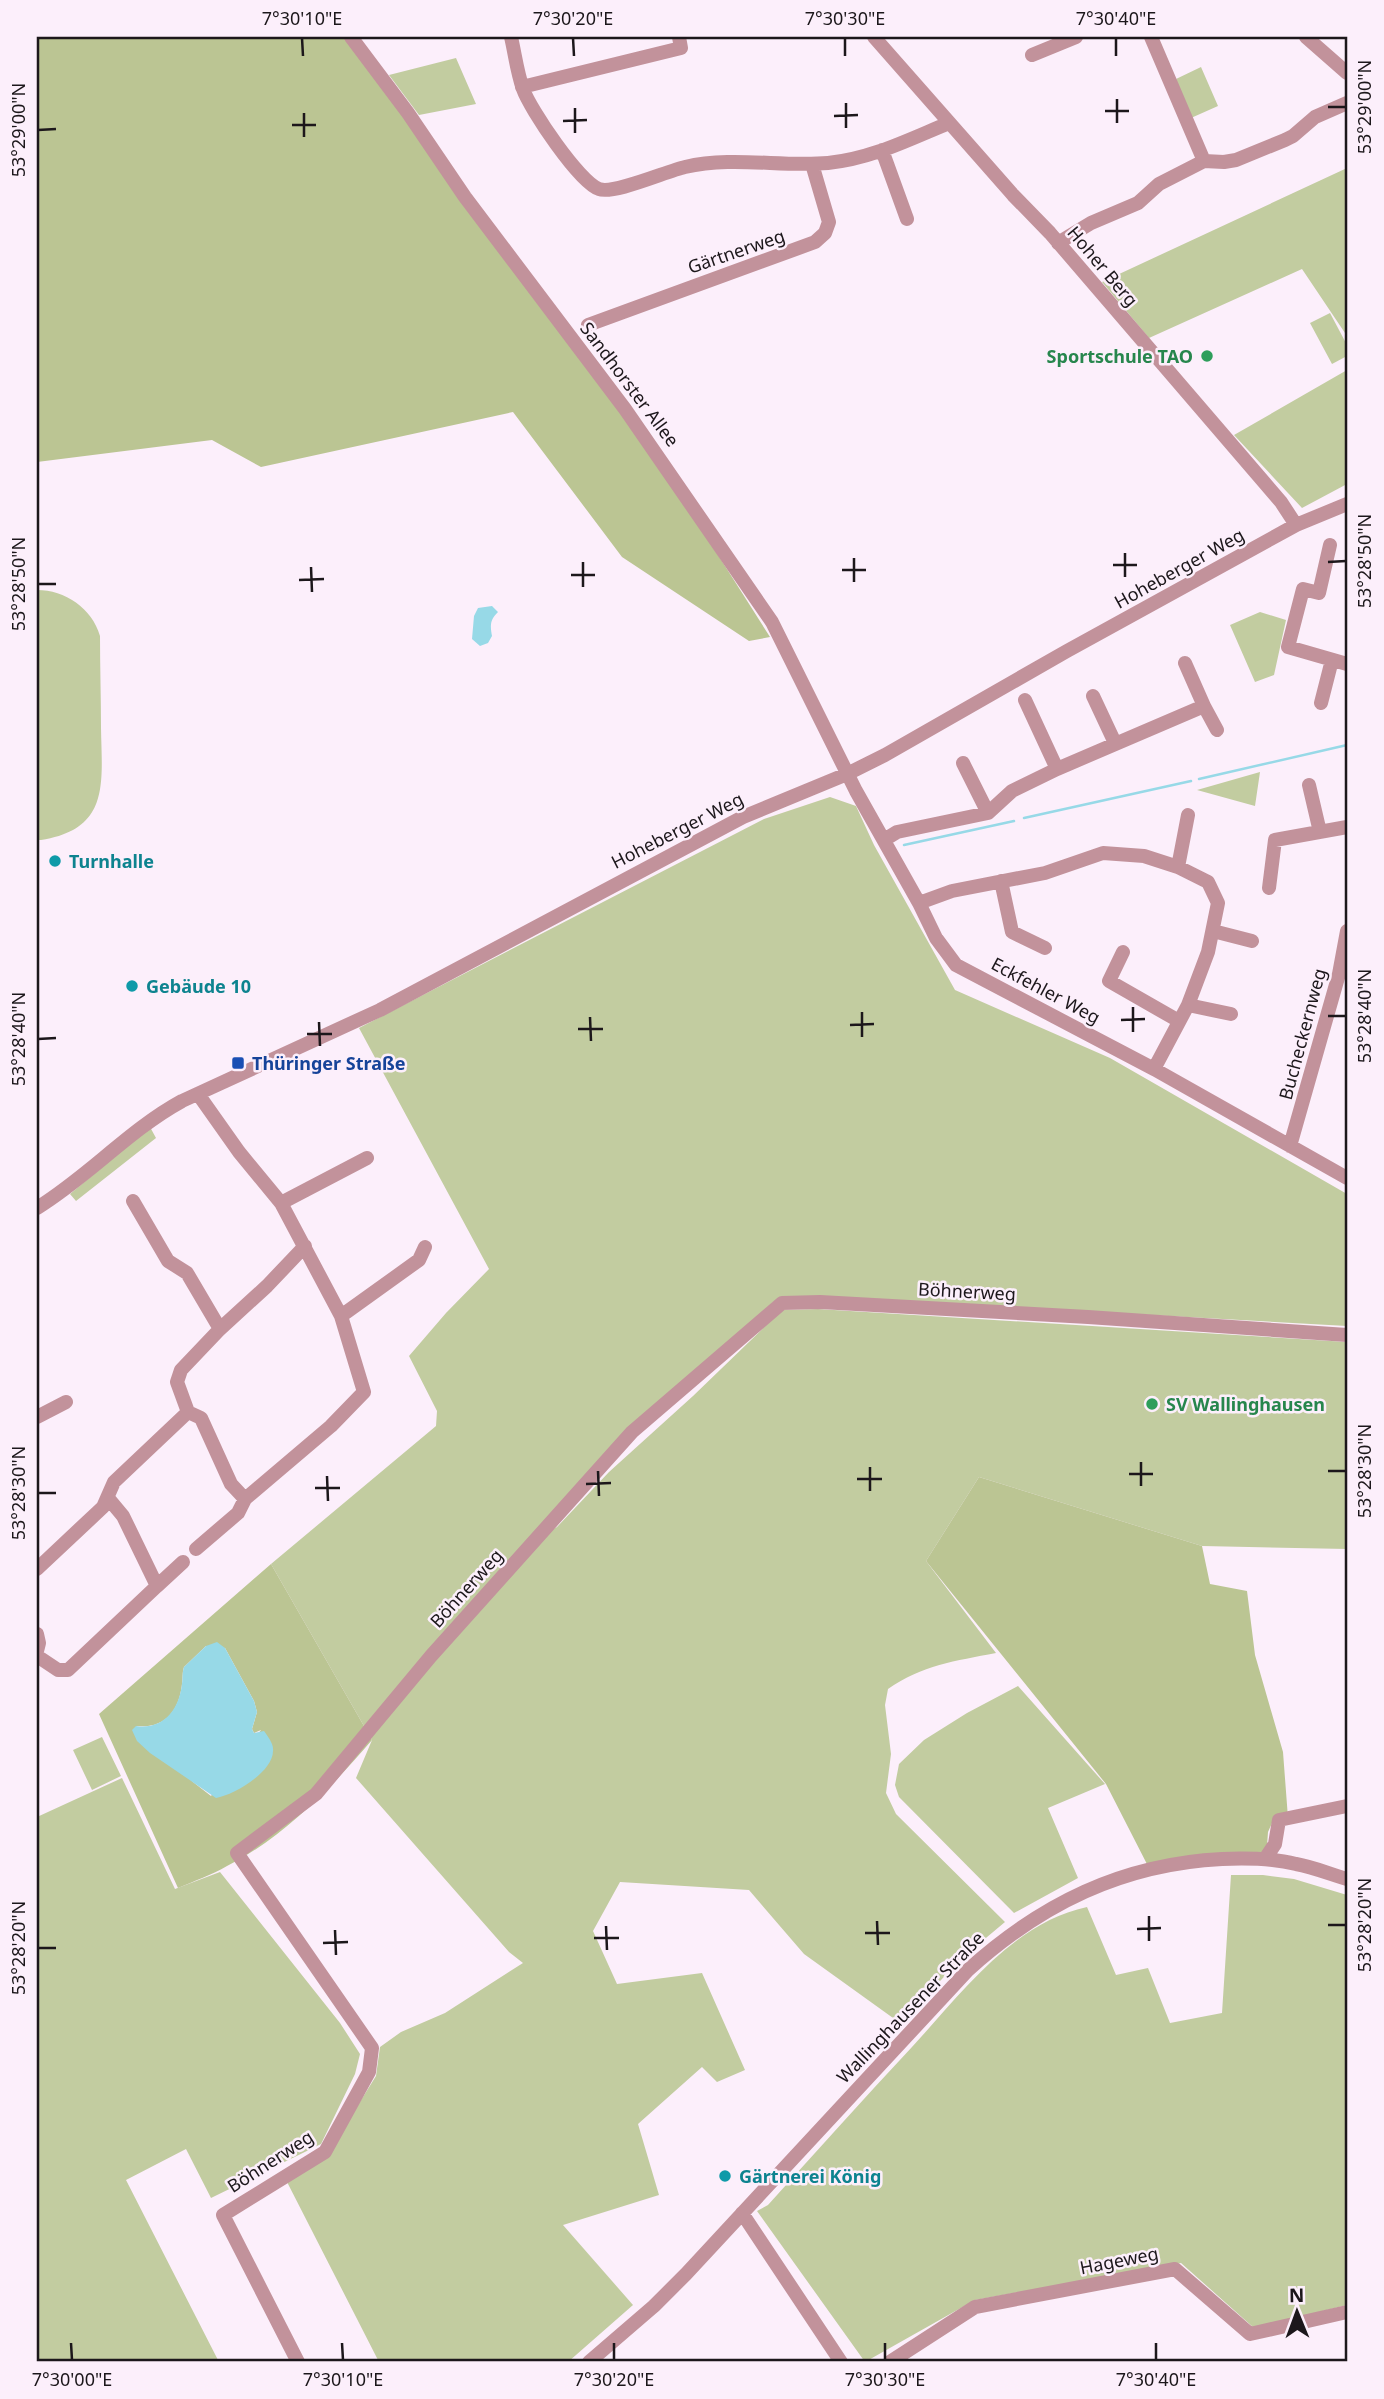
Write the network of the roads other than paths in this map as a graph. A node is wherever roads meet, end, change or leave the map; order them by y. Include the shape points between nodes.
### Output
1 (351, 37) edge
2 (511, 37) edge
3 (679, 37) edge
4 (874, 37) edge
5 (1076, 37) edge
6 (1151, 37) edge
7 (1306, 37) edge
8 (1032, 55) dead end
9 (1347, 73) edge
10 (522, 87) junction
11 (1347, 103) edge
12 (949, 123) junction
13 (882, 150) junction
14 (1204, 161) junction
15 (812, 164) junction
16 (907, 219) dead end
17 (1058, 243) junction
18 (588, 325) dead end
19 (1347, 505) edge
20 (1296, 525) junction
21 (1330, 545) dead end
22 (1332, 660) junction
23 (1185, 663) dead end
24 (1347, 664) edge
25 (1093, 696) dead end
26 (1025, 700) dead end
27 (1321, 703) dead end
28 (1204, 706) junction
29 (1217, 730) dead end
30 (1115, 743) junction
31 (963, 763) dead end
32 (1057, 769) junction
33 (847, 774) junction
34 (1309, 785) dead end
35 (988, 813) junction
36 (1188, 816) dead end
37 (1347, 827) edge
38 (1320, 832) junction
39 (884, 840) junction
40 (1178, 867) junction
41 (1001, 881) junction
42 (1269, 888) dead end
43 (919, 903) junction
44 (1213, 930) junction
45 (1347, 932) edge
46 (1252, 941) dead end
47 (1045, 948) dead end
48 (1123, 952) dead end
49 (1188, 1005) junction
50 (1231, 1014) dead end
51 (1179, 1021) junction
52 (1154, 1069) junction
53 (198, 1094) junction
54 (1290, 1146) junction
55 (367, 1158) dead end
56 (1347, 1178) edge
57 (133, 1201) dead end
58 (281, 1203) junction
59 (37, 1208) edge
60 (305, 1247) junction
61 (425, 1247) dead end
62 (341, 1316) junction
63 (220, 1329) junction
64 (1347, 1335) edge
65 (66, 1402) dead end
66 (188, 1412) junction
67 (37, 1417) edge
68 (108, 1498) junction
69 (245, 1499) junction
70 (196, 1549) dead end
71 (183, 1562) dead end
72 (37, 1569) edge
73 (157, 1586) junction
74 (37, 1634) edge
75 (37, 1653) edge
76 (1347, 1806) edge
77 (1265, 1859) junction
78 (1347, 1879) edge
79 (742, 2213) junction
80 (1347, 2312) edge
81 (298, 2362) edge
82 (589, 2362) edge
83 (841, 2362) edge
84 (890, 2362) edge

1 - 33 street, Sandhorster Allee via 726,552 772,622
2 - 10 street
3 - 10 street via 681,48
4 - 12 street, Hoher Berg
5 - 8 street
6 - 14 street
7 - 9 street
10 - 15 street via 530,106 578,172 601,191 721,162
11 - 14 street via 1315,117 1293,136 1236,160
12 - 13 street
12 - 17 street, Hoher Berg
13 - 15 street
13 - 16 street
14 - 17 street via 1159,184 1138,204 1091,223
15 - 18 street, Gärtnerweg via 829,222 815,242
17 - 20 street, Hoher Berg
19 - 20 street, Hoheberger Weg
20 - 33 street, Hoheberger Weg
21 - 22 street via 1319,593 1303,589 1288,648
22 - 24 street
22 - 27 street
23 - 28 street
25 - 30 street
26 - 32 street
28 - 29 street
28 - 30 street
30 - 32 street
31 - 35 street
32 - 35 street via 1012,791
33 - 39 street, Eckfehler Weg
33 - 53 street, Hoheberger Weg via 743,817 380,1010
34 - 38 street
35 - 39 street via 897,832
36 - 40 street
37 - 38 street
38 - 42 street via 1275,840
39 - 43 street, Eckfehler Weg
40 - 41 street via 1144,856 1103,853 1045,873
40 - 44 street via 1208,882 1218,903
41 - 43 street
41 - 47 street via 1012,932
43 - 52 street, Eckfehler Weg via 956,965
44 - 46 street
44 - 49 street
45 - 54 street, Bucheckernweg
48 - 51 street via 1109,981
49 - 50 street
49 - 51 street
51 - 52 street
52 - 54 street, Eckfehler Weg
53 - 58 street
53 - 59 street, Hoheberger Weg via 157,1115
54 - 56 street, Eckfehler Weg
55 - 58 street
57 - 63 street via 168,1261 187,1273
58 - 60 street
60 - 62 street
60 - 63 street
61 - 62 street via 419,1260
62 - 69 street via 364,1392
63 - 66 street via 181,1370 177,1382
64 - 81 street, Böhnerweg via 782,1303 632,1432 431,1656 316,1794 237,1853 372,2048 369,2072 324,2152 223,2215
65 - 67 street
66 - 68 street via 114,1482
66 - 69 street via 201,1419 231,1484
68 - 72 street
68 - 73 street via 123,1516
69 - 70 street via 238,1513
71 - 73 street
73 - 75 street via 68,1670 58,1670
74 - 75 street
76 - 77 street via 1279,1820 1275,1844
77 - 78 street, Wallinghausener Straße
77 - 79 street, Wallinghausener Straße via 1189,1861 1149,1869 1071,1897 1017,1929 968,1970
79 - 82 street, Wallinghausener Straße via 654,2306
79 - 83 street
80 - 84 street, Hageweg via 1250,2334 1175,2269 975,2307

